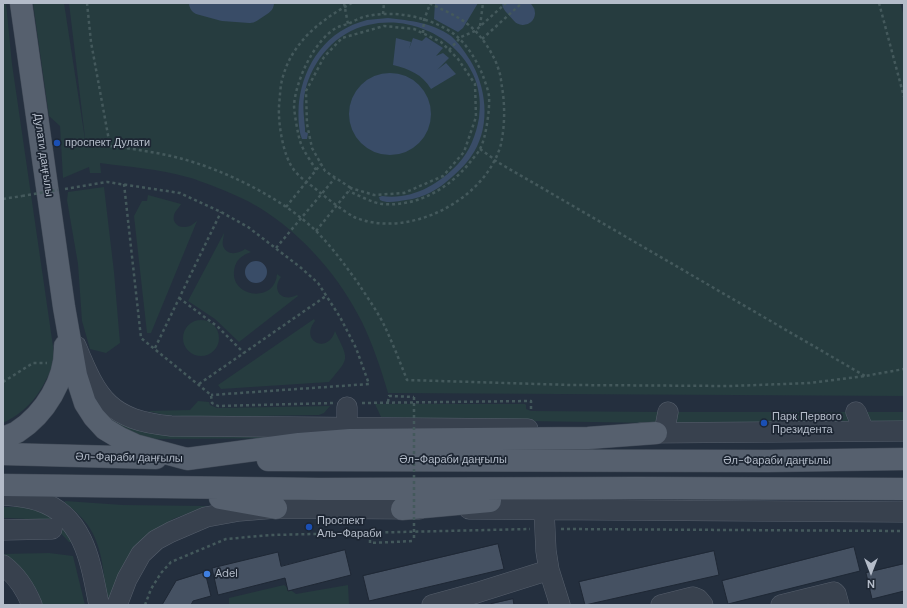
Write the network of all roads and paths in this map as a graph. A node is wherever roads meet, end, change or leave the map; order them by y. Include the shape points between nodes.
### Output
1 (22, 3) edge
2 (87, 3) edge
3 (344, 3) edge
4 (352, 3) edge
5 (384, 3) edge
6 (429, 3) edge
7 (483, 3) edge
8 (506, 3) edge
9 (522, 3) edge
10 (879, 3) edge
11 (344, 7) junction
12 (383, 14) junction
13 (424, 20) junction
14 (348, 24) junction
15 (480, 26) junction
16 (475, 31) junction
17 (423, 33) junction
18 (459, 39) junction
19 (482, 39) junction
20 (449, 50) junction
21 (904, 97) edge
22 (480, 149) junction
23 (494, 160) junction
24 (321, 164) junction
25 (316, 170) junction
26 (335, 178) junction
27 (307, 181) junction
28 (124, 184) junction
29 (352, 188) junction
30 (349, 191) junction
31 (321, 193) junction
32 (3, 199) edge
33 (337, 205) junction
34 (286, 207) junction
35 (222, 212) junction
36 (301, 218) junction
37 (316, 231) junction
38 (276, 248) junction
39 (326, 296) junction
40 (179, 298) junction
41 (66, 317) junction
42 (155, 348) junction
43 (244, 353) junction
44 (51, 365) dead end
45 (904, 369) edge
46 (865, 376) junction
47 (3, 382) edge
48 (199, 384) junction
49 (211, 395) junction
50 (388, 402) junction
51 (346, 404) junction
52 (531, 411) dead end
53 (668, 412) dead end
54 (856, 412) dead end
55 (347, 427) junction
56 (864, 431) junction
57 (904, 431) edge
58 (660, 433) junction
59 (3, 438) edge
60 (3, 454) edge
61 (187, 459) junction
62 (904, 459) edge
63 (3, 485) edge
64 (166, 488) junction
65 (637, 488) junction
66 (904, 489) edge
67 (3, 495) edge
68 (276, 508) junction
69 (402, 509) junction
70 (544, 510) junction
71 (904, 512) edge
72 (52, 529) dead end
73 (545, 529) junction
74 (3, 530) edge
75 (904, 531) edge
76 (370, 534) junction
77 (3, 565) edge
78 (549, 570) junction
79 (477, 599) edge
80 (32, 605) edge
81 (99, 605) edge
82 (117, 605) edge
83 (145, 605) edge
84 (432, 605) edge
85 (560, 605) edge
86 (661, 605) edge
87 (703, 605) edge
88 (781, 605) edge
89 (839, 605) edge

1 - 41 main road, Дулати даңғылы
2 - 34 path via 91,42 110,146 179,158 225,174
3 - 11 path
4 - 11 path
5 - 12 path
6 - 13 path
6 - 16 path via 455,15
7 - 15 path
8 - 15 path
9 - 19 path
10 - 21 path
11 - 14 path
11 - 27 path via 320,22 302,40 288,61 282,81 280,127 287,156 294,170
12 - 13 path via 404,15
12 - 14 path via 366,16
13 - 17 path
13 - 18 path
14 - 25 path via 336,28 320,43 304,68 299,83 294,106 300,141
15 - 16 path
16 - 18 path
16 - 19 path
17 - 20 path via 441,42
17 - 24 path via 414,29 384,26 342,38 324,57 306,91 307,124 312,148
18 - 20 path
18 - 22 path via 479,65 489,96 488,123
19 - 23 path via 499,70 505,107 500,144
20 - 29 path via 474,84 476,117 464,152 443,176 404,194 374,195
22 - 23 path
22 - 30 path via 462,173 428,197 402,203 382,204
23 - 33 path via 468,194 437,213 403,223 376,222 359,218
23 - 46 path
24 - 25 path
24 - 26 path via 325,171
25 - 27 path
26 - 29 path
26 - 31 path
27 - 31 path
27 - 34 path
28 - 32 path, bridge via 106,182
28 - 35 path via 180,193
28 - 42 path via 141,338
29 - 30 path
30 - 33 path
31 - 33 path
31 - 36 path
33 - 37 path
34 - 36 path
35 - 38 path
35 - 40 path
36 - 37 path
36 - 38 path
37 - 46 path via 344,263 385,325 407,380 731,386 810,383
38 - 39 path via 318,283
39 - 43 path
39 - 49 path via 356,348 369,384
40 - 42 path
40 - 43 path via 218,327
41 - 55 street via 94,386 118,412 132,419 171,426
41 - 59 main road via 66,353 57,387 31,421 17,432
41 - 61 main road via 80,391 94,417 105,429 135,445
42 - 48 path
43 - 48 path
44 - 47 path via 46,362 33,363
45 - 46 path
48 - 49 path
49 - 51 path via 212,403 218,406
50 - 51 path
50 - 52 path via 531,401
50 - 76 path, bridge via 389,396 414,397 414,541 370,543
51 - 55 street
53 - 58 street
54 - 56 street
55 - 58 street via 505,428
56 - 57 street
56 - 58 street
58 - 61 main road via 588,438 350,440
60 - 61 main road, Әл-Фараби даңғылы
61 - 62 main road, Әл-Фараби даңғылы
63 - 64 main road
64 - 65 main road
64 - 68 main road
65 - 66 main road
65 - 69 main road
67 - 81 street via 40,501 66,516 86,548
68 - 69 street
68 - 82 street via 206,517 156,540 141,554 127,579
69 - 70 street
70 - 71 street
70 - 73 street
72 - 74 street
73 - 75 path
73 - 76 path
73 - 78 street
76 - 83 path via 271,535 226,539 171,562 151,589
77 - 80 street via 19,581
78 - 79 street
78 - 85 street
79 - 84 street
86 - 87 street via 693,597
88 - 89 street via 834,592

